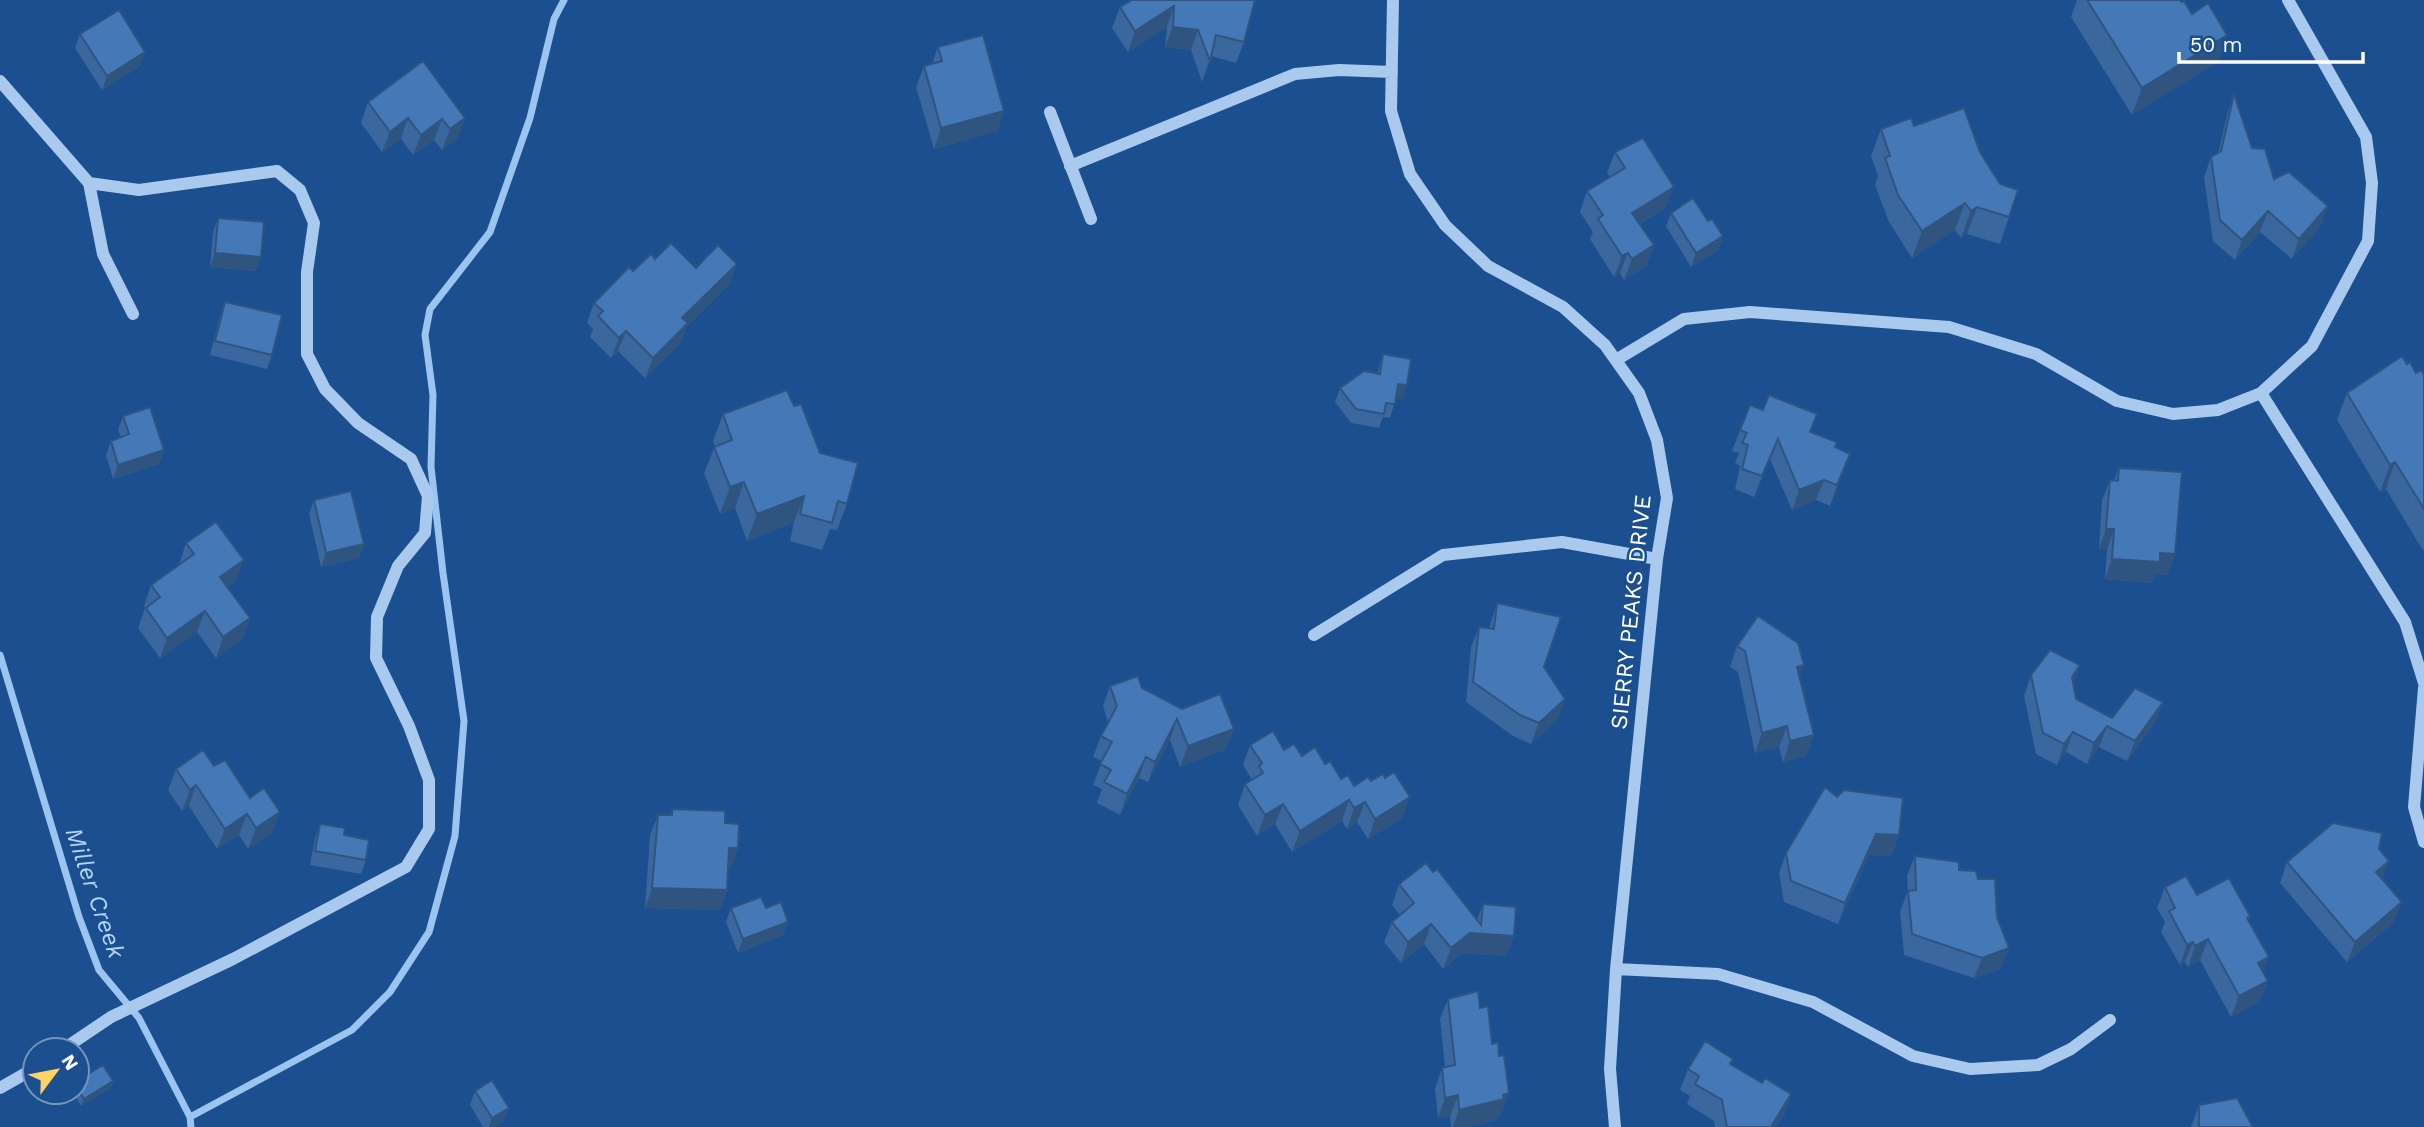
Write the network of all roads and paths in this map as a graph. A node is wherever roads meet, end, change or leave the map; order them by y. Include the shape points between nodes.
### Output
1 (1393, 0) edge
2 (2288, 0) edge
3 (1392, 72) junction
4 (0, 81) edge
5 (1049, 112) dead end
6 (1070, 166) junction
7 (89, 183) junction
8 (1091, 219) dead end
9 (133, 314) dead end
10 (1616, 360) junction
11 (2261, 393) junction
12 (1657, 559) junction
13 (1314, 635) dead end
14 (2424, 685) edge
15 (2424, 842) edge
16 (1616, 969) junction
17 (2110, 1020) dead end
18 (83, 1036) edge
19 (21, 1076) edge
20 (0, 1088) edge
21 (1615, 1127) edge

1 - 3 street, SIERRY PEAKS DRIVE
2 - 11 street via 2366,137 2372,183 2370,218 2368,241 2312,346
3 - 6 street via 1295,74
3 - 10 street, SIERRY PEAKS DRIVE via 1391,111 1410,174 1446,225 1488,266 1563,307
4 - 7 street
5 - 6 street
6 - 8 street
7 - 9 street via 103,254
7 - 18 street via 139,190 277,171 300,190 314,223 307,272 307,354 325,389 358,423 411,459 428,496 425,533 398,566 377,617 376,658 429,780 429,829 405,867 233,959 111,1017
10 - 11 street via 1684,319 1750,312 1949,327 2036,354 2117,401 2172,414 2218,410
10 - 12 street, SIERRY PEAKS DRIVE via 1639,393 1657,440 1667,498
11 - 14 street via 2405,622
12 - 13 street via 1562,542 1443,555
12 - 16 street, SIERRY PEAKS DRIVE
14 - 15 street via 2414,807
16 - 17 street via 1718,974 1813,1002 1913,1056 1970,1069 2038,1065 2071,1049
16 - 21 street, SIERRY PEAKS DRIVE via 1610,1069
19 - 20 street

